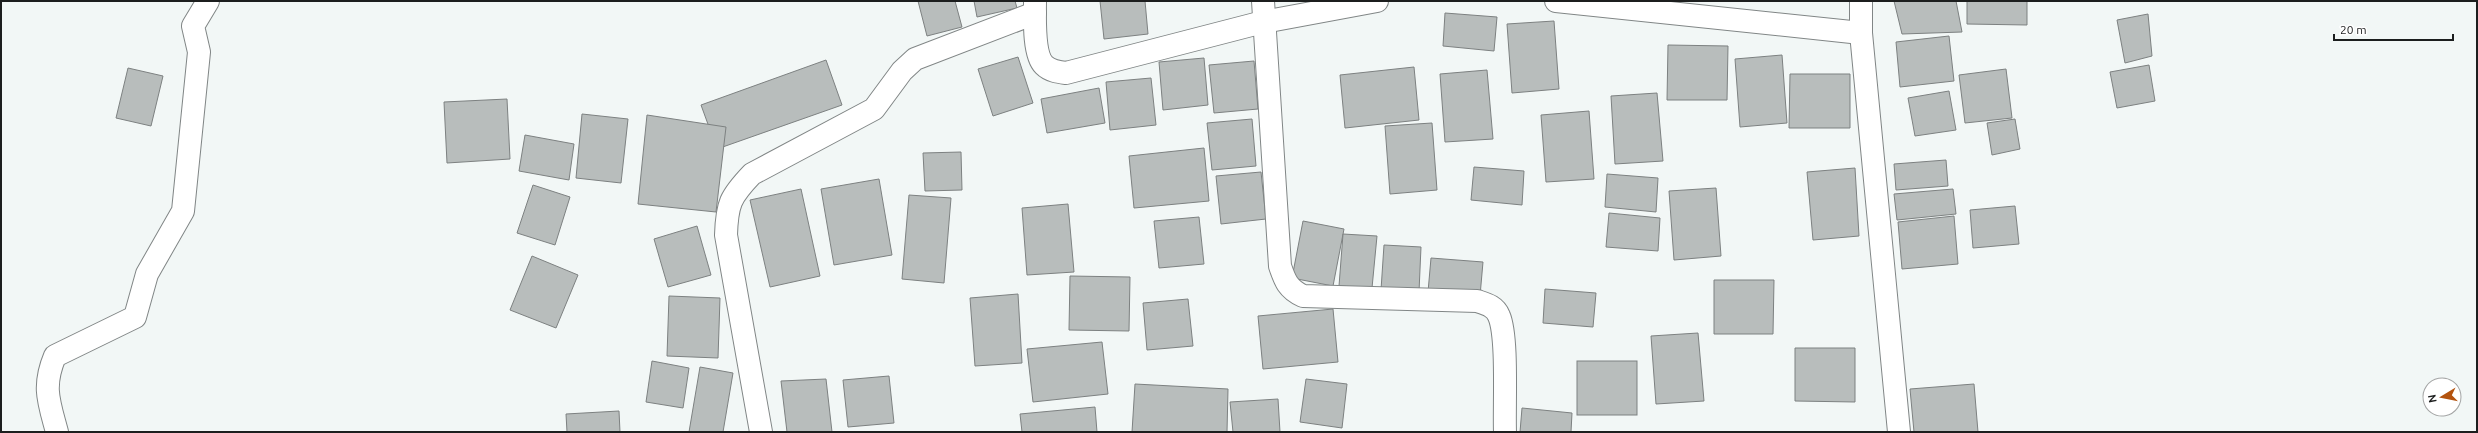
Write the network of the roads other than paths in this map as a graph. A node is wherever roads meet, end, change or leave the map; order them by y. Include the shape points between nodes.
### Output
1 (208, 1) edge
2 (1377, 1) edge
3 (1556, 1) edge
4 (1861, 1) edge
5 (1035, 7) edge
6 (1263, 12) edge
7 (1861, 33) junction
8 (57, 432) edge
9 (761, 432) edge
10 (1504, 432) edge
11 (1900, 432) edge

1 - 8 street via 193,26 199,52 183,211 147,274 135,318 55,356 47,374 48,396
2 - 6 street
3 - 7 street
4 - 7 street
5 - 6 street via 1037,51 1043,64 1054,71 1066,73
5 - 9 street via 916,59 902,71 874,109 752,174 738,189 727,208 726,235
6 - 10 street via 1280,266 1284,280 1292,291 1303,296 1477,301 1490,305 1498,315 1503,331
7 - 11 street

